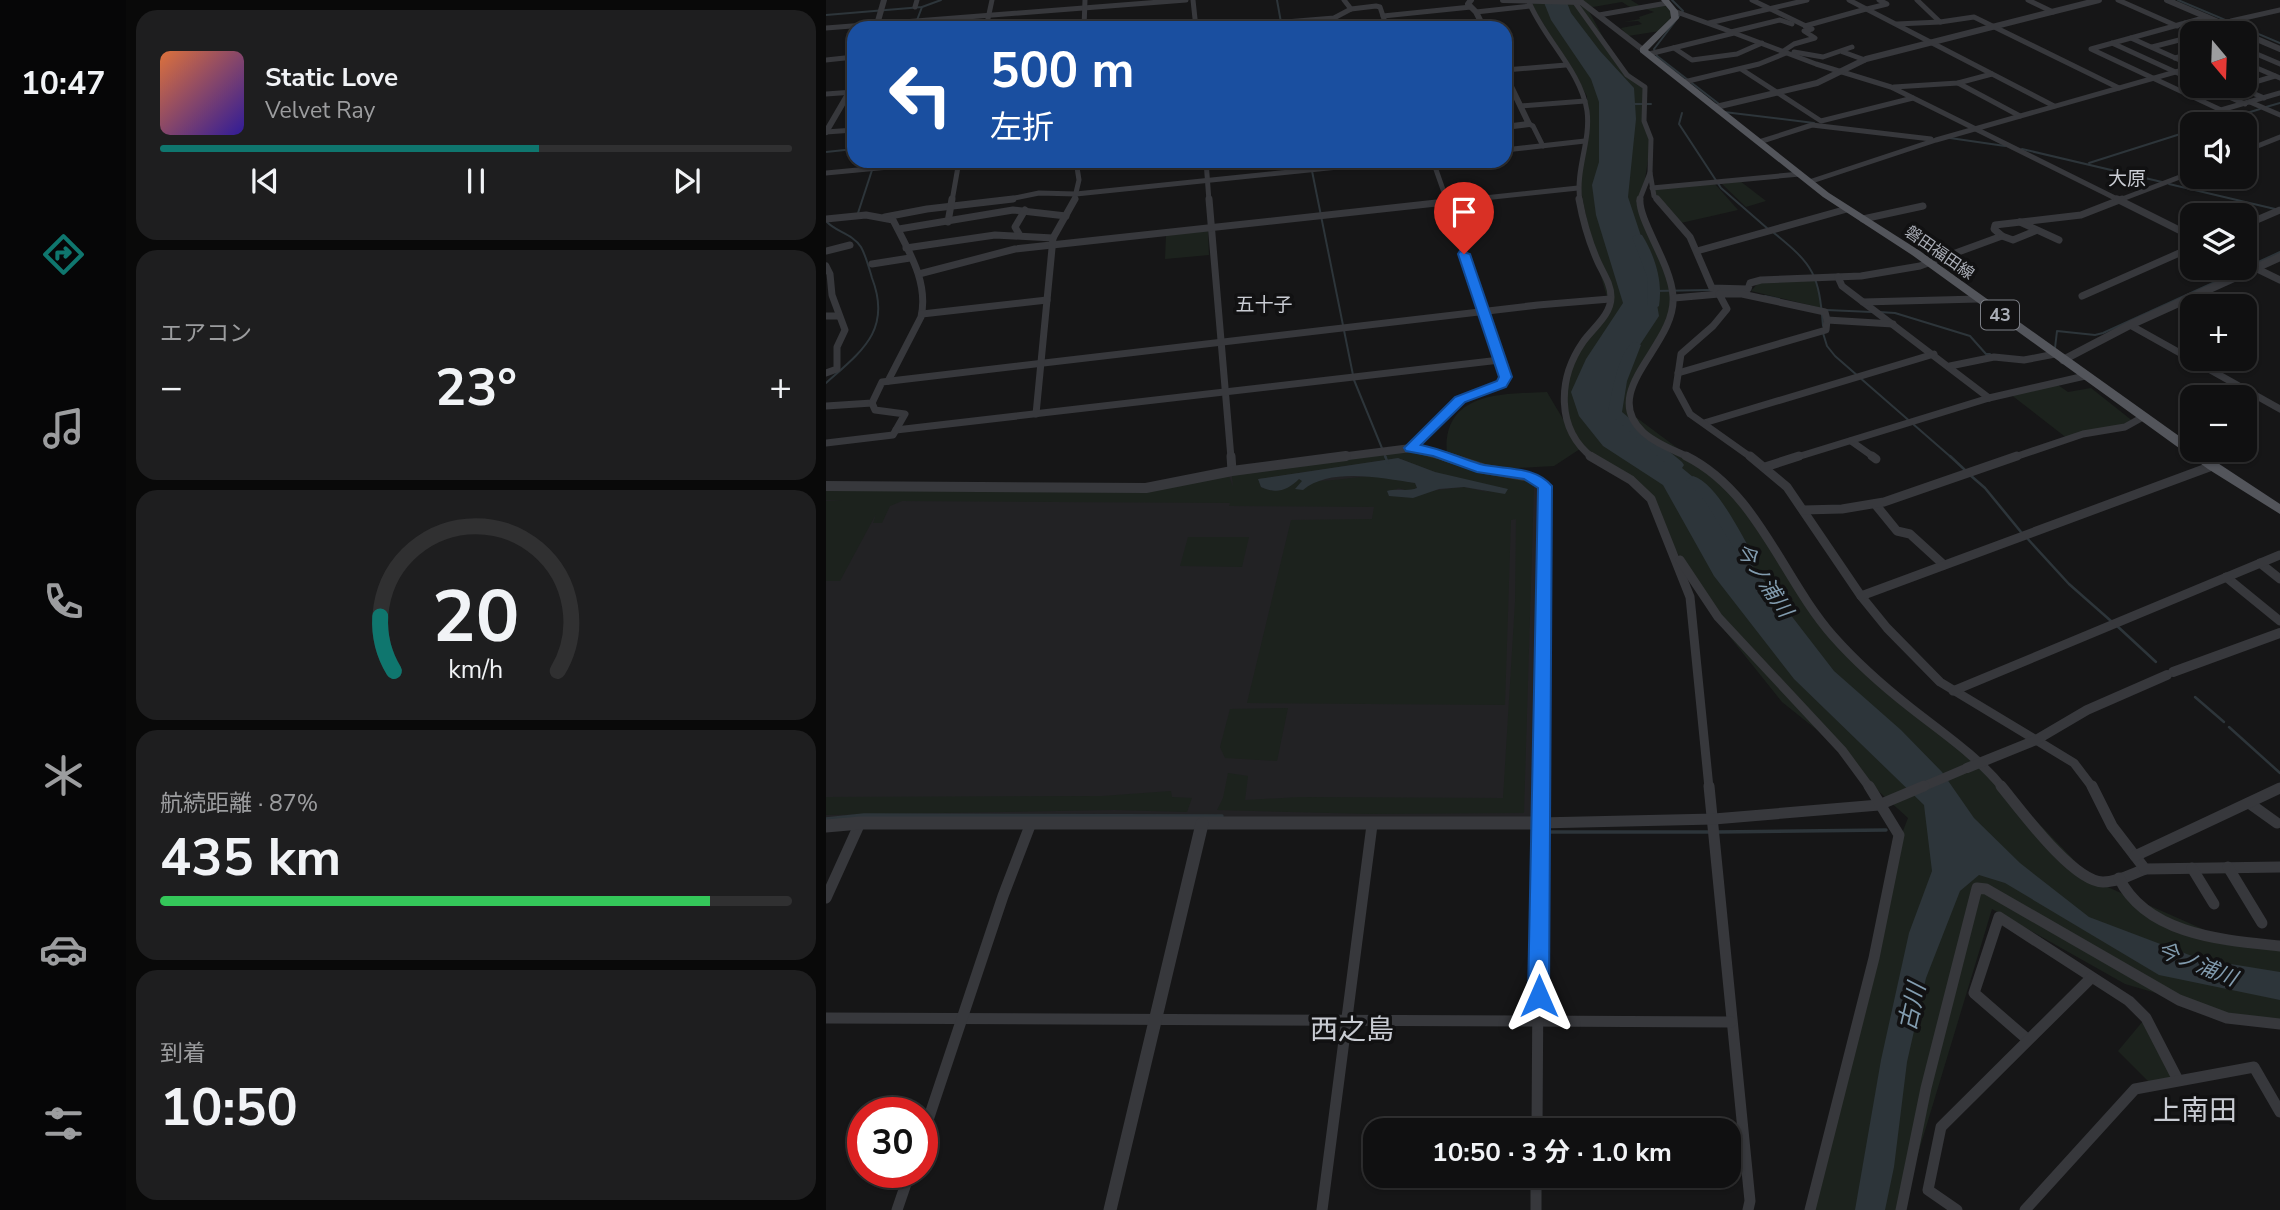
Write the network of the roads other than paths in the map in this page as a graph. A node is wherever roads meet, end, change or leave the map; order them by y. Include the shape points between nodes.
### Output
1 (884, 0) edge
2 (917, 0) edge
3 (992, 0) edge
4 (1085, 0) edge
5 (1186, 0) edge
6 (1194, 0) edge
7 (1344, 0) edge
8 (1503, 0) edge
9 (1568, 0) edge
10 (1752, 0) edge
11 (1807, 0) edge
12 (1849, 0) edge
13 (1879, 0) edge
14 (1917, 0) edge
15 (2028, 0) edge
16 (2099, 0) edge
17 (2118, 0) edge
18 (2167, 0) edge
19 (1574, 1) edge
20 (1666, 1) edge
21 (1469, 4) edge
22 (1529, 4) edge
23 (915, 7) dead end
24 (1085, 8) junction
25 (1351, 9) junction
26 (1769, 9) junction
27 (1866, 9) junction
28 (2280, 10) edge
29 (1674, 11) junction
30 (2053, 12) junction
31 (1599, 15) junction
32 (989, 16) junction
33 (1383, 16) junction
34 (2207, 17) junction
35 (878, 21) edge
36 (933, 21) edge
37 (988, 21) edge
38 (1084, 21) edge
39 (1196, 21) edge
40 (1297, 21) edge
41 (1385, 21) edge
42 (1480, 21) edge
43 (2192, 21) edge
44 (2216, 21) edge
45 (2231, 21) dead end
46 (1797, 22) junction
47 (1940, 22) junction
48 (1709, 23) junction
49 (1894, 24) junction
50 (2180, 25) edge
51 (1805, 26) junction
52 (2177, 26) junction
53 (1993, 27) junction
54 (847, 28) edge
55 (826, 29) edge
56 (2166, 29) junction
57 (1732, 32) junction
58 (2180, 35) edge
59 (2131, 38) junction
60 (2258, 39) edge
61 (2180, 41) edge
62 (1762, 43) junction
63 (1931, 43) junction
64 (2112, 43) junction
65 (2270, 44) junction
66 (1852, 47) dead end
67 (2152, 47) junction
68 (1674, 48) junction
69 (2258, 48) edge
70 (2280, 49) edge
71 (1646, 52) junction
72 (1843, 52) junction
73 (1785, 53) junction
74 (2180, 56) edge
75 (2258, 56) edge
76 (847, 58) edge
77 (2175, 58) junction
78 (826, 60) edge
79 (1865, 60) junction
80 (2180, 60) edge
81 (2280, 64) edge
82 (1566, 65) junction
83 (2258, 68) edge
84 (1741, 69) junction
85 (2180, 70) edge
86 (1512, 71) edge
87 (1843, 71) junction
88 (2175, 72) junction
89 (1992, 74) junction
90 (2180, 74) edge
91 (2278, 77) edge
92 (2153, 78) junction
93 (1684, 82) junction
94 (2258, 82) edge
95 (1958, 83) junction
96 (1512, 87) edge
97 (1891, 87) junction
98 (2119, 88) junction
99 (847, 92) edge
100 (1777, 92) junction
101 (2280, 93) edge
102 (826, 94) edge
103 (2258, 95) edge
104 (1913, 98) junction
105 (2234, 98) edge
106 (2264, 98) junction
107 (847, 100) edge
108 (1585, 101) junction
109 (2247, 103) junction
110 (1521, 106) junction
111 (2054, 106) junction
112 (1720, 110) junction
113 (2280, 115) edge
114 (2020, 116) junction
115 (1529, 124) junction
116 (1512, 126) edge
117 (1974, 129) junction
118 (847, 130) edge
119 (826, 132) edge
120 (2280, 137) edge
121 (1936, 140) junction
122 (1585, 141) junction
123 (1759, 142) junction
124 (1543, 146) junction
125 (2257, 146) edge
126 (1512, 149) edge
127 (878, 168) edge
128 (958, 168) edge
129 (1077, 168) edge
130 (1207, 168) edge
131 (1327, 168) edge
132 (1435, 168) edge
133 (826, 173) edge
134 (1650, 173) junction
135 (1800, 174) junction
136 (2180, 177) edge
137 (1208, 180) junction
138 (1809, 182) junction
139 (1578, 188) junction
140 (1652, 188) junction
141 (1076, 194) junction
142 (2118, 201) junction
143 (1447, 203) junction
144 (950, 206) junction
145 (1923, 206) dead end
146 (1847, 209) junction
147 (2280, 210) edge
148 (1025, 211) junction
149 (1066, 216) junction
150 (885, 218) junction
151 (826, 219) edge
152 (1863, 219) junction
153 (2257, 220) edge
154 (948, 222) junction
155 (2021, 222) junction
156 (1211, 228) junction
157 (899, 229) junction
158 (2035, 230) junction
159 (2180, 231) edge
160 (1019, 234) junction
161 (2001, 236) junction
162 (2059, 240) dead end
163 (1052, 241) junction
164 (850, 246) dead end
165 (906, 248) junction
166 (826, 251) edge
167 (1697, 251) junction
168 (2180, 253) edge
169 (2280, 257) edge
170 (910, 258) junction
171 (1930, 262) junction
172 (872, 264) dead end
173 (826, 266) edge
174 (2257, 268) edge
175 (2257, 268) edge
176 (919, 274) junction
177 (1838, 277) junction
178 (827, 280) edge
179 (2229, 280) edge
180 (2280, 280) edge
181 (1718, 291) junction
182 (2082, 296) dead end
183 (1674, 298) junction
184 (1610, 299) junction
185 (1979, 299) junction
186 (1047, 300) junction
187 (1863, 302) junction
188 (1484, 311) junction
189 (922, 314) junction
190 (1824, 314) junction
191 (826, 316) edge
192 (838, 316) junction
193 (1893, 324) junction
194 (2130, 325) junction
195 (1221, 342) junction
196 (1934, 354) junction
197 (2059, 357) junction
198 (1500, 360) junction
199 (1041, 363) junction
200 (1950, 366) junction
201 (1678, 373) junction
202 (828, 374) edge
203 (2085, 376) junction
204 (888, 381) junction
205 (1224, 394) junction
206 (1989, 398) junction
207 (872, 403) junction
208 (826, 406) edge
209 (2280, 409) edge
210 (1036, 414) junction
211 (2143, 417) junction
212 (1704, 423) junction
213 (896, 430) junction
214 (1851, 441) junction
215 (826, 443) edge
216 (1411, 448) junction
217 (1876, 458) dead end
218 (2212, 466) junction
219 (1765, 467) junction
220 (1232, 471) junction
221 (826, 486) edge
222 (1875, 504) junction
223 (1803, 510) junction
224 (2280, 510) edge
225 (1671, 547) junction
226 (2280, 555) edge
227 (2260, 563) junction
228 (1944, 565) junction
229 (2226, 577) junction
230 (2280, 579) edge
231 (1861, 596) junction
232 (2280, 621) edge
233 (2280, 632) edge
234 (1953, 691) junction
235 (2036, 740) junction
236 (1980, 762) junction
237 (1967, 768) joint
238 (2280, 788) edge
239 (1884, 802) junction
240 (2249, 803) junction
241 (1714, 819) junction
242 (860, 822) junction
243 (1031, 823) junction
244 (1539, 823) junction
245 (2277, 823) dead end
246 (1202, 824) junction
247 (1372, 825) junction
248 (826, 826) edge
249 (2135, 856) junction
250 (2228, 867) junction
251 (2280, 867) edge
252 (2192, 868) junction
253 (2145, 869) junction
254 (2119, 878) junction
255 (826, 898) edge
256 (2214, 904) dead end
257 (2262, 923) dead end
258 (2280, 946) edge
259 (2091, 978) junction
260 (826, 1018) edge
261 (964, 1018) junction
262 (1156, 1019) junction
263 (1346, 1021) junction
264 (1539, 1021) junction
265 (1731, 1022) junction
266 (2280, 1024) edge
267 (2027, 1039) junction
268 (2178, 1080) junction
269 (936, 1097) edge
270 (2280, 1112) edge
271 (1537, 1118) edge
272 (905, 1188) edge
273 (1536, 1188) edge
274 (897, 1210) edge
275 (1110, 1210) edge
276 (1322, 1210) edge
277 (1536, 1210) edge
278 (1748, 1210) edge
279 (1810, 1210) edge
280 (1901, 1210) edge
281 (1957, 1210) edge
282 (2025, 1210) edge

1 - 35 street
2 - 23 street
3 - 32 street
4 - 24 street
5 - 24 street
6 - 39 street
7 - 25 street
8 - 22 street
9 - 19 street
9 - 22 street
10 - 26 street
11 - 26 street
12 - 27 street
13 - 27 street via 1888,4
14 - 47 street
15 - 30 street
16 - 30 street
17 - 52 street
18 - 34 street
19 - 31 street
19 - 134 street via 1627,75 1645,87
20 - 29 main road
20 - 31 street
21 - 22 street
21 - 33 street
21 - 42 street
22 - 82 street
24 - 32 street
24 - 38 street
25 - 33 street via 1376,6
25 - 40 street via 1334,18
26 - 46 street
26 - 48 street
27 - 49 street
27 - 51 street
28 - 45 street
29 - 48 street
29 - 71 main road via 1675,18
30 - 53 street
31 - 71 street
32 - 36 street
32 - 37 street
33 - 41 street
34 - 43 street
34 - 44 street
46 - 51 street
46 - 57 street via 1780,20
47 - 49 street
47 - 53 street via 1973,17
48 - 57 street
49 - 63 street
50 - 52 street
51 - 73 street via 1812,29 1804,31 1815,38 1794,44
52 - 56 street
53 - 63 street
53 - 98 street
54 - 55 street
56 - 58 street
56 - 59 street
57 - 62 street
57 - 68 street
59 - 64 street
59 - 67 street
60 - 65 street
61 - 67 street
62 - 68 street via 1737,54 1692,60
62 - 73 street
63 - 79 street
63 - 89 street
64 - 88 street
64 - 92 street via 2091,49
65 - 69 street
65 - 70 street
66 - 72 street
67 - 77 street
68 - 71 street
71 - 93 main road, 磐田福田線 / 43
72 - 73 street via 1823,57
72 - 79 street
73 - 84 street
73 - 87 street
74 - 77 street
75 - 81 street
76 - 78 street
77 - 80 street
79 - 87 street
82 - 86 street
82 - 108 street
83 - 91 street
84 - 93 street
84 - 100 street
85 - 88 street
87 - 97 street
87 - 100 street via 1817,83
88 - 90 street
88 - 92 street
89 - 95 street
89 - 111 street
91 - 94 street
92 - 98 street
92 - 109 street via 2221,110
93 - 112 main road, 磐田福田線 / 43
95 - 97 street
95 - 114 street
96 - 110 street
97 - 104 street
98 - 111 street
99 - 102 street
100 - 104 street via 1821,121
100 - 112 street
101 - 106 street
103 - 106 street
104 - 117 street
105 - 109 street
106 - 109 street
107 - 119 street
108 - 110 street
108 - 122 street
109 - 113 street
110 - 115 street
111 - 114 street
112 - 123 main road, 磐田福田線 / 43
114 - 117 street
115 - 116 street
115 - 124 street
117 - 121 street
117 - 142 street
118 - 119 street
120 - 125 street
121 - 123 street via 1812,125
121 - 138 street
122 - 124 street
122 - 139 street via 1577,169
123 - 135 main road, 磐田福田線 / 43
124 - 126 street
127 - 133 street
128 - 144 street
129 - 141 street
130 - 137 street
131 - 137 street
132 - 143 street
134 - 140 street
134 - 183 street via 1639,206 1668,271
135 - 138 main road, 磐田福田線 / 43
135 - 140 street
136 - 142 street
137 - 141 street
137 - 156 street
138 - 146 main road, 磐田福田線 / 43
139 - 143 street
139 - 184 street via 1584,224
140 - 167 street
141 - 144 street via 1039,193
141 - 149 street
142 - 155 street via 2081,215
142 - 159 street
143 - 156 street
143 - 188 street
144 - 150 street
144 - 154 street
145 - 152 street
146 - 152 main road, 磐田福田線 / 43
146 - 167 street
147 - 153 street
148 - 149 street
148 - 154 street
148 - 160 street via 1015,227
149 - 163 street
150 - 151 street
150 - 157 street
152 - 171 main road, 磐田福田線 / 43
154 - 157 street
155 - 158 street
155 - 161 street via 1995,225
156 - 163 street
156 - 195 street
157 - 165 street
158 - 161 street via 2013,240
158 - 162 street
160 - 163 street
160 - 165 street
161 - 171 street
163 - 176 street
163 - 186 street
164 - 166 street
165 - 170 street
167 - 181 street via 1712,288
168 - 182 street
169 - 174 street
170 - 172 street
170 - 176 street
171 - 177 street
171 - 185 main road, 磐田福田線 / 43
173 - 178 street
175 - 180 street
176 - 189 street
177 - 181 street via 1761,280 1748,289
177 - 187 street via 1842,286
178 - 192 street
179 - 194 street
181 - 183 street
181 - 190 street
181 - 201 street via 1727,309 1681,354
183 - 236 street via 1668,327 1626,401 1633,422 1651,438 1704,466 1733,492 1806,604 1831,634 1909,707
184 - 188 street
184 - 225 street via 1603,321 1589,333 1569,365 1562,401 1570,431 1583,453 1644,490
185 - 187 street
185 - 197 main road, 磐田福田線 / 43
186 - 189 street
186 - 199 street
187 - 193 street
188 - 195 street
188 - 198 street
189 - 204 street
190 - 193 street
190 - 201 street via 1824,331
191 - 192 street
192 - 202 street via 845,330 837,347 836,369
193 - 196 street
194 - 197 street
194 - 209 street
195 - 199 street
195 - 205 street
196 - 200 street
196 - 212 street
197 - 200 street via 1994,357
197 - 203 main road, 磐田福田線 / 43
198 - 205 street
198 - 216 street via 1506,377 1502,384 1460,399
199 - 204 street
199 - 210 street
200 - 206 street
201 - 212 street via 1678,395 1690,414
203 - 206 street
203 - 211 main road, 磐田福田線 / 43
204 - 207 street via 882,382
205 - 210 street
205 - 220 street
206 - 214 street
207 - 208 street
207 - 213 street via 875,410 905,414
210 - 213 street
211 - 218 main road, 磐田福田線 / 43
211 - 222 street via 2125,427 2083,434
212 - 219 street
213 - 215 street via 893,435
214 - 217 street
214 - 219 street
216 - 220 street
216 - 244 street via 1477,468 1528,475 1545,486
218 - 224 main road, 磐田福田線 / 43
218 - 228 street
219 - 223 street
220 - 221 street via 1146,488
222 - 223 street
222 - 228 street via 1896,531 1910,534
223 - 231 street
225 - 239 street via 1718,617
225 - 241 street via 1690,597
226 - 227 street
227 - 229 street
227 - 230 street
228 - 231 street
229 - 232 street
229 - 234 street
231 - 234 street via 1887,628
233 - 235 street via 2087,710
234 - 235 street
235 - 236 street
235 - 249 street via 2074,763
236 - 237 street
236 - 254 street via 2075,867 2103,884
237 - 239 street
238 - 240 street
239 - 241 street
239 - 279 street via 1899,835 1874,958
240 - 245 street
240 - 249 street
241 - 244 street
241 - 265 street
242 - 243 street
242 - 248 street
242 - 255 street
243 - 246 street
243 - 261 street
244 - 247 street
244 - 264 street
246 - 247 street
246 - 262 street
247 - 263 street
249 - 253 street
250 - 251 street
250 - 252 street
250 - 257 street
252 - 253 street
252 - 256 street
253 - 254 street
254 - 258 street via 2137,907 2157,917 2232,942
259 - 267 street
259 - 267 street via 1999,917 1974,993
259 - 268 street via 2129,1001 2146,1018
260 - 261 street
261 - 262 street
261 - 269 street
262 - 263 street
262 - 275 street
263 - 264 street
263 - 276 street
264 - 265 street
264 - 271 street
265 - 278 street
266 - 280 street via 2227,1018 2179,1000 1977,888 1918,1116
267 - 281 street via 1941,1127 1928,1190
268 - 270 street via 2253,1067
268 - 282 street via 2135,1089
272 - 274 street
273 - 277 street

